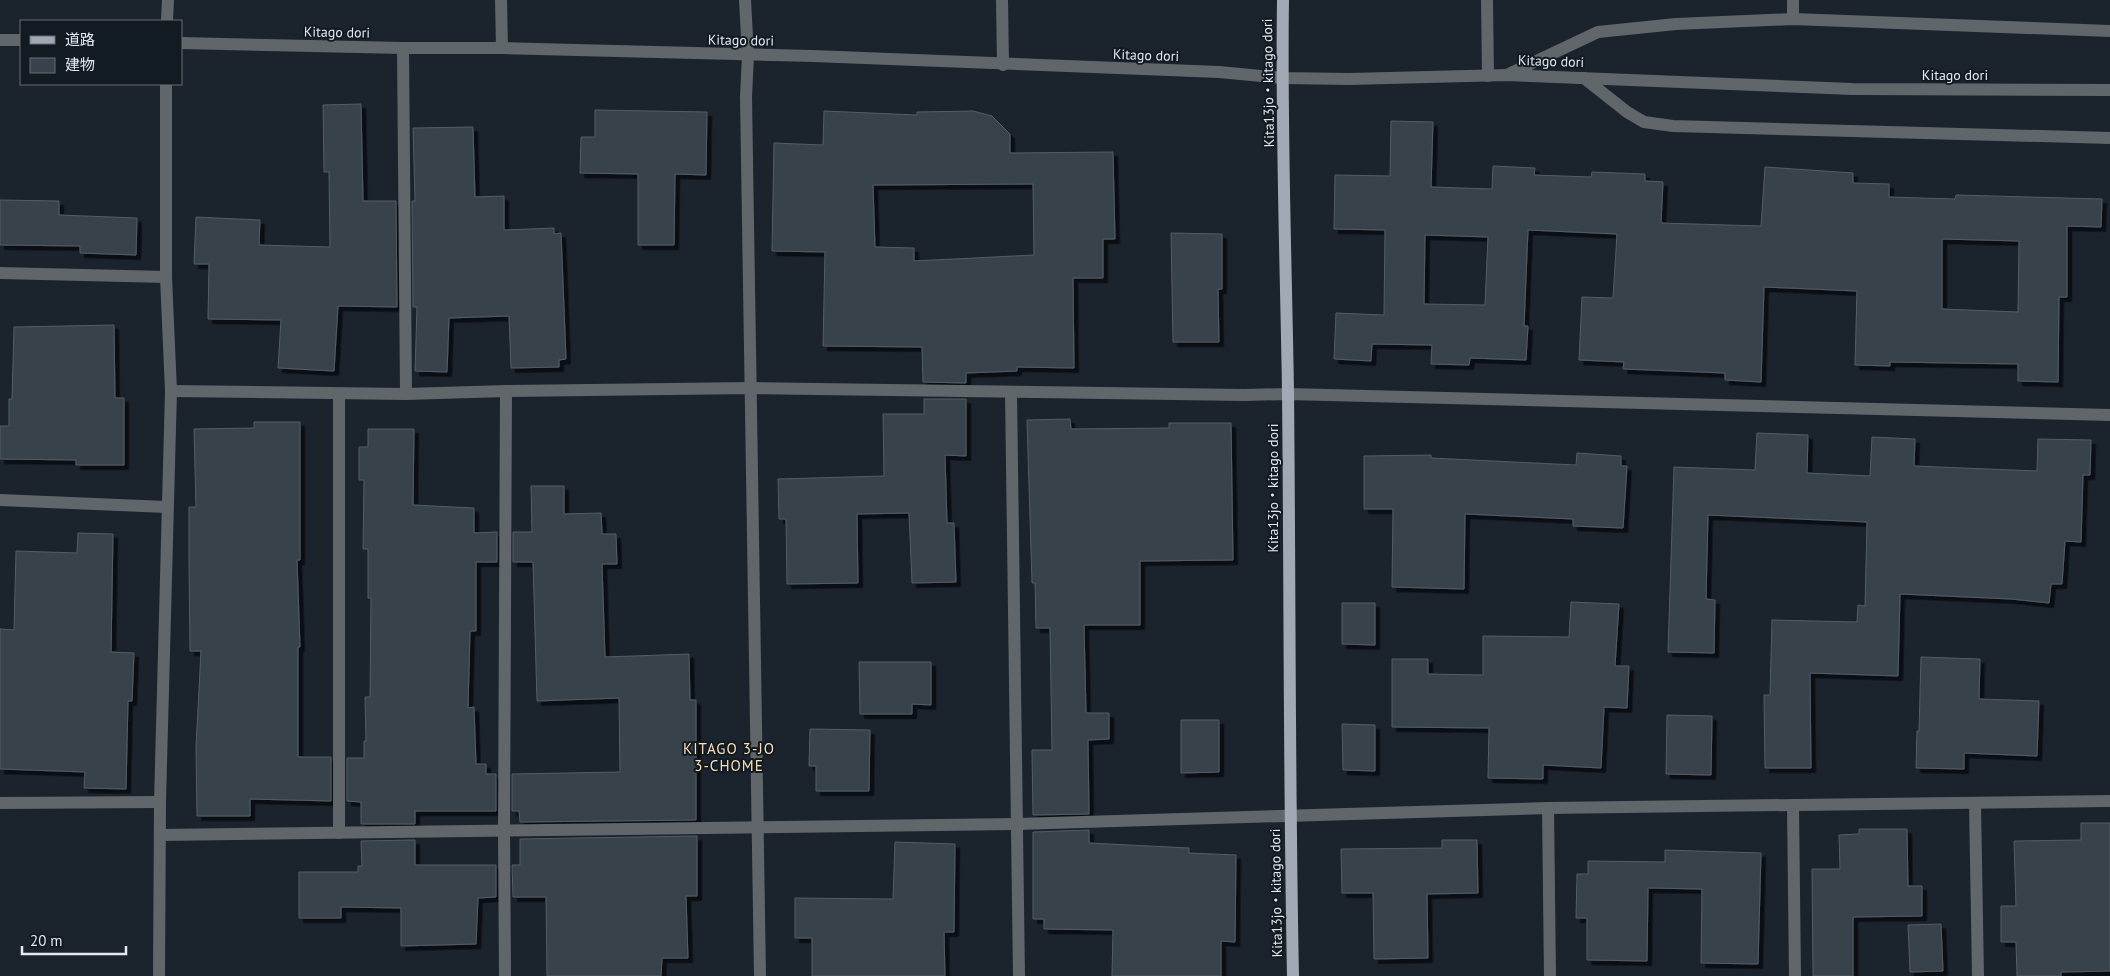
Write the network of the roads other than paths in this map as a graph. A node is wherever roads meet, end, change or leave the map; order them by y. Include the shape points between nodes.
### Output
1 (168, 0) edge
2 (501, 0) edge
3 (745, 0) edge
4 (1002, 0) edge
5 (1283, 0) edge
6 (1488, 0) edge
7 (1793, 0) edge
8 (1793, 19) junction
9 (167, 20) edge
10 (2110, 31) edge
11 (0, 40) edge
12 (20, 40) edge
13 (182, 43) edge
14 (403, 48) junction
15 (502, 48) junction
16 (748, 55) junction
17 (1003, 65) junction
18 (1507, 75) junction
19 (1488, 76) junction
20 (1282, 78) junction
21 (1584, 78) junction
22 (166, 85) edge
23 (2110, 90) edge
24 (2110, 138) edge
25 (0, 273) edge
26 (166, 277) junction
27 (751, 388) junction
28 (506, 390) junction
29 (171, 391) junction
30 (1011, 392) junction
31 (339, 394) junction
32 (406, 394) junction
33 (1288, 394) junction
34 (2110, 415) edge
35 (0, 500) edge
36 (166, 507) junction
37 (2110, 801) edge
38 (160, 802) junction
39 (0, 803) edge
40 (1975, 803) junction
41 (1792, 805) junction
42 (1548, 808) junction
43 (1289, 817) junction
44 (1017, 824) junction
45 (757, 829) junction
46 (504, 832) junction
47 (339, 833) junction
48 (160, 835) junction
49 (159, 976) edge
50 (505, 976) edge
51 (760, 976) edge
52 (1019, 976) edge
53 (1293, 976) edge
54 (1550, 976) edge
55 (1795, 976) edge
56 (1978, 976) edge

1 - 9 street
2 - 15 street
3 - 16 street
4 - 17 street
5 - 20 main road, Kita13jo・kitago dori
6 - 19 street
7 - 8 street
8 - 10 street
8 - 18 street via 1676,24 1598,32
11 - 12 street
13 - 14 street, Kitago dori
14 - 15 street, Kitago dori
14 - 32 street
15 - 16 street, Kitago dori
16 - 17 street, Kitago dori
16 - 27 street
17 - 20 street, Kitago dori via 1220,72
18 - 19 street, Kitago dori
18 - 21 street, Kitago dori
19 - 20 street, Kitago dori
20 - 33 main road, Kita13jo・kitago dori
21 - 23 street, Kitago dori via 1852,89
21 - 24 street via 1644,122 1673,126
22 - 26 street
25 - 26 street
26 - 29 street
27 - 28 street
27 - 30 street
27 - 45 street
28 - 32 street
28 - 46 street
29 - 31 street
29 - 36 street
30 - 33 street
30 - 44 street
31 - 32 street
31 - 47 street
33 - 34 street
33 - 43 main road, Kita13jo・kitago dori
35 - 36 street
36 - 38 street
37 - 40 street
38 - 39 street
38 - 48 street
40 - 41 street
40 - 56 street
41 - 42 street
41 - 55 street
42 - 43 street
42 - 54 street
43 - 44 street
43 - 53 main road, Kita13jo・kitago dori
44 - 45 street
44 - 52 street
45 - 46 street
45 - 51 street
46 - 47 street
46 - 50 street
47 - 48 street
48 - 49 street

